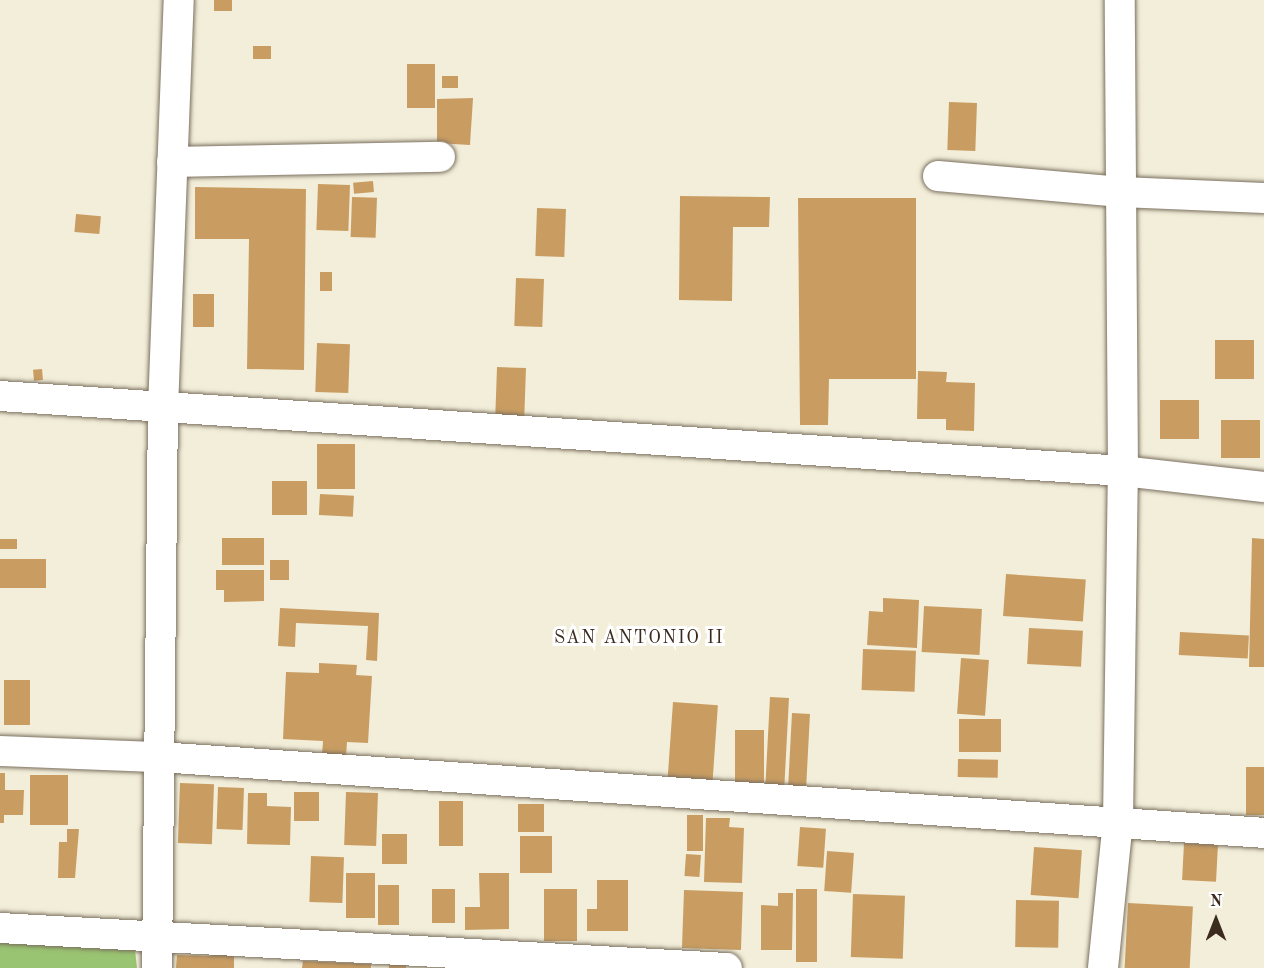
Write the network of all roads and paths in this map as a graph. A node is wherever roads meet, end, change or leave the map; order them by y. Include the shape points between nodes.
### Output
1 (179, 0) edge
2 (1120, 0) edge
3 (440, 157) dead end
4 (172, 162) junction
5 (938, 176) dead end
6 (1121, 192) junction
7 (1264, 198) edge
8 (0, 396) edge
9 (163, 409) junction
10 (1123, 471) junction
11 (1264, 487) edge
12 (0, 751) edge
13 (159, 757) junction
14 (1118, 821) junction
15 (1264, 833) edge
16 (0, 928) edge
17 (157, 935) junction
18 (158, 968) edge
19 (728, 968) edge
20 (1103, 968) edge

1 - 4 street
2 - 6 street
3 - 4 street
4 - 9 street
5 - 6 street
6 - 7 street
6 - 10 street
8 - 9 street
9 - 10 street
9 - 13 street
10 - 11 street
10 - 14 street
12 - 13 street
13 - 14 street
13 - 17 street
14 - 15 street
14 - 20 street
16 - 17 street
17 - 18 street
17 - 19 street

